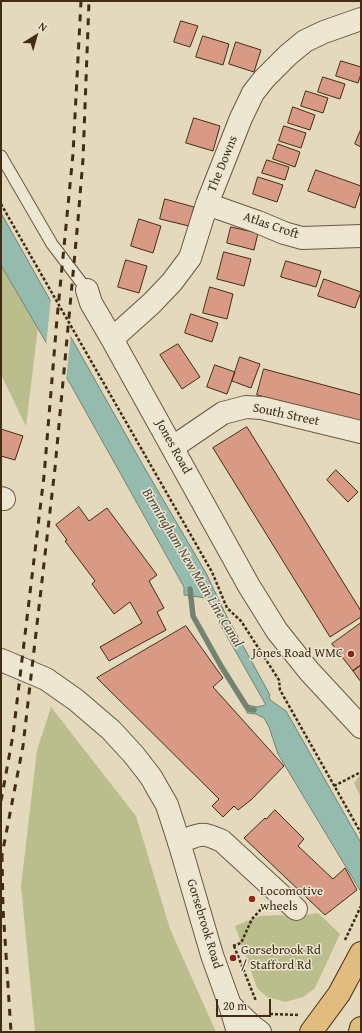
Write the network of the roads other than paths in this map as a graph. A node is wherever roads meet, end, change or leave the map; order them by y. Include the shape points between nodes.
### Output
1 (361, 19) edge
2 (1, 156) edge
3 (207, 204) junction
4 (361, 236) edge
5 (87, 290) joint
6 (112, 339) junction
7 (361, 432) edge
8 (173, 447) junction
9 (1, 660) edge
10 (361, 727) edge
11 (179, 842) junction
12 (296, 909) dead end
13 (352, 949) edge
14 (306, 1024) edge
15 (253, 1026) edge
16 (361, 1028) edge
17 (360, 1032) edge

1 - 3 street, The Downs via 305,41 264,79 253,93 244,112
2 - 5 lane, Jones Road via 52,244
3 - 4 street, Atlas Croft via 302,238
3 - 6 street, The Downs via 190,258 152,303
5 - 6 street, Jones Road via 91,303
6 - 8 street, Jones Road
7 - 8 street, South Street via 262,408 246,407 223,413
8 - 10 street, Jones Road via 249,586 277,631 309,671
9 - 11 street, Gorsebrook Road via 46,679 111,730 151,777 167,805
11 - 12 street via 202,834 222,841
11 - 15 street, Gorsebrook Road via 212,955 230,1005
13 - 14 highway via 339,994
16 - 17 highway

